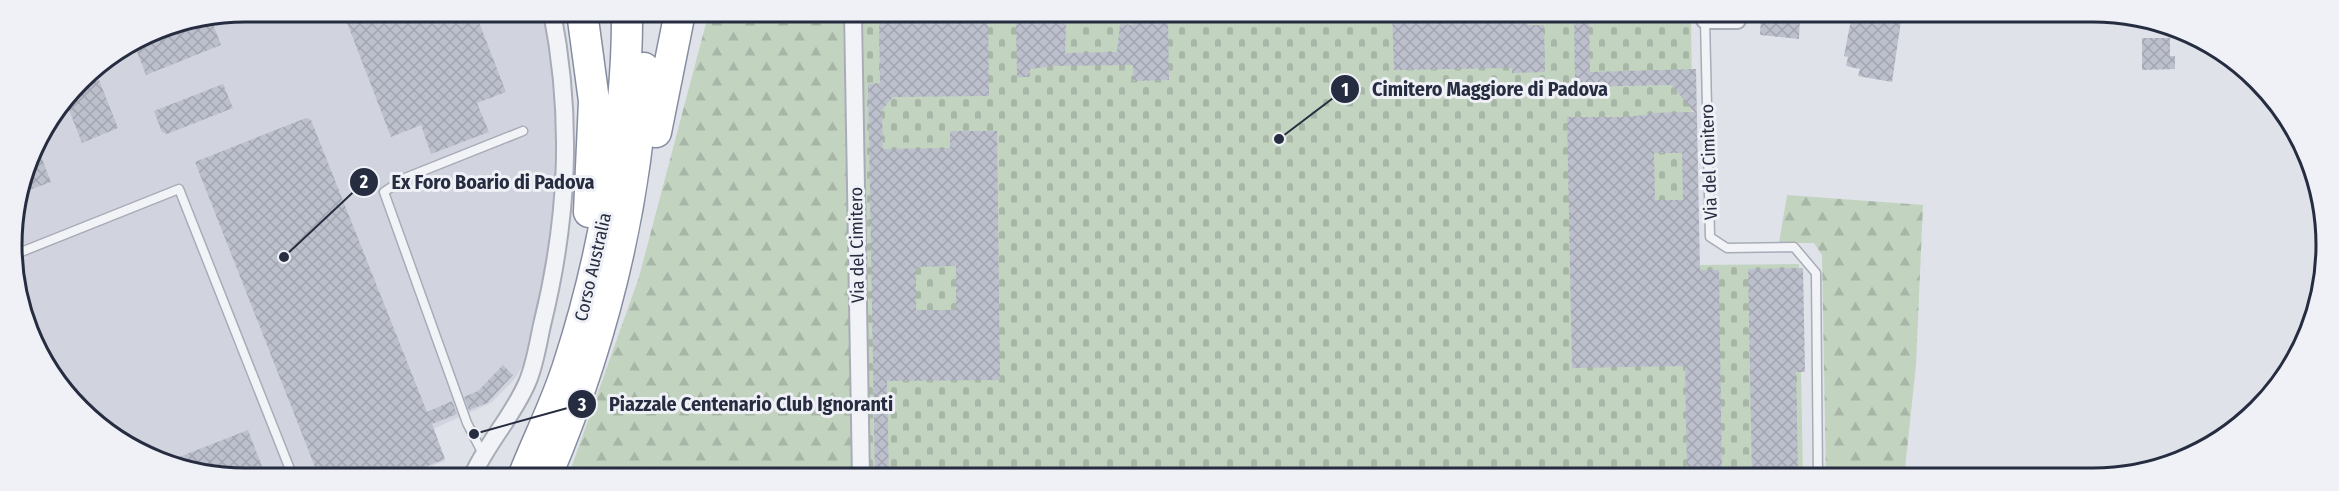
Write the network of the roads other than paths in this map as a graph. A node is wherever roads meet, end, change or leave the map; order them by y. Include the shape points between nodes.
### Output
1 (554, 22) edge
2 (583, 22) edge
3 (626, 22) edge
4 (646, 22) edge
5 (678, 22) edge
6 (853, 22) edge
7 (1705, 22) edge
8 (523, 131) dead end
9 (22, 251) edge
10 (579, 363) junction
11 (484, 456) junction
12 (289, 468) edge
13 (477, 468) edge
14 (527, 468) edge
15 (550, 468) edge
16 (861, 468) edge
17 (1818, 468) edge

1 - 11 street via 566,142 563,219 554,275 528,381
2 - 10 highway via 594,101
3 - 10 highway, Corso Australia via 615,163 586,302
4 - 10 highway, Corso Australia via 635,172 616,272
5 - 10 highway via 613,313
6 - 16 street, Via del Cimitero
7 - 17 lane, Via del Cimitero via 1710,237 1727,248 1794,247 1816,273
8 - 11 lane via 405,178 384,192 467,423
9 - 12 lane via 179,189
10 - 14 highway, Corso Australia
10 - 15 highway, Corso Australia via 572,414
11 - 13 street

